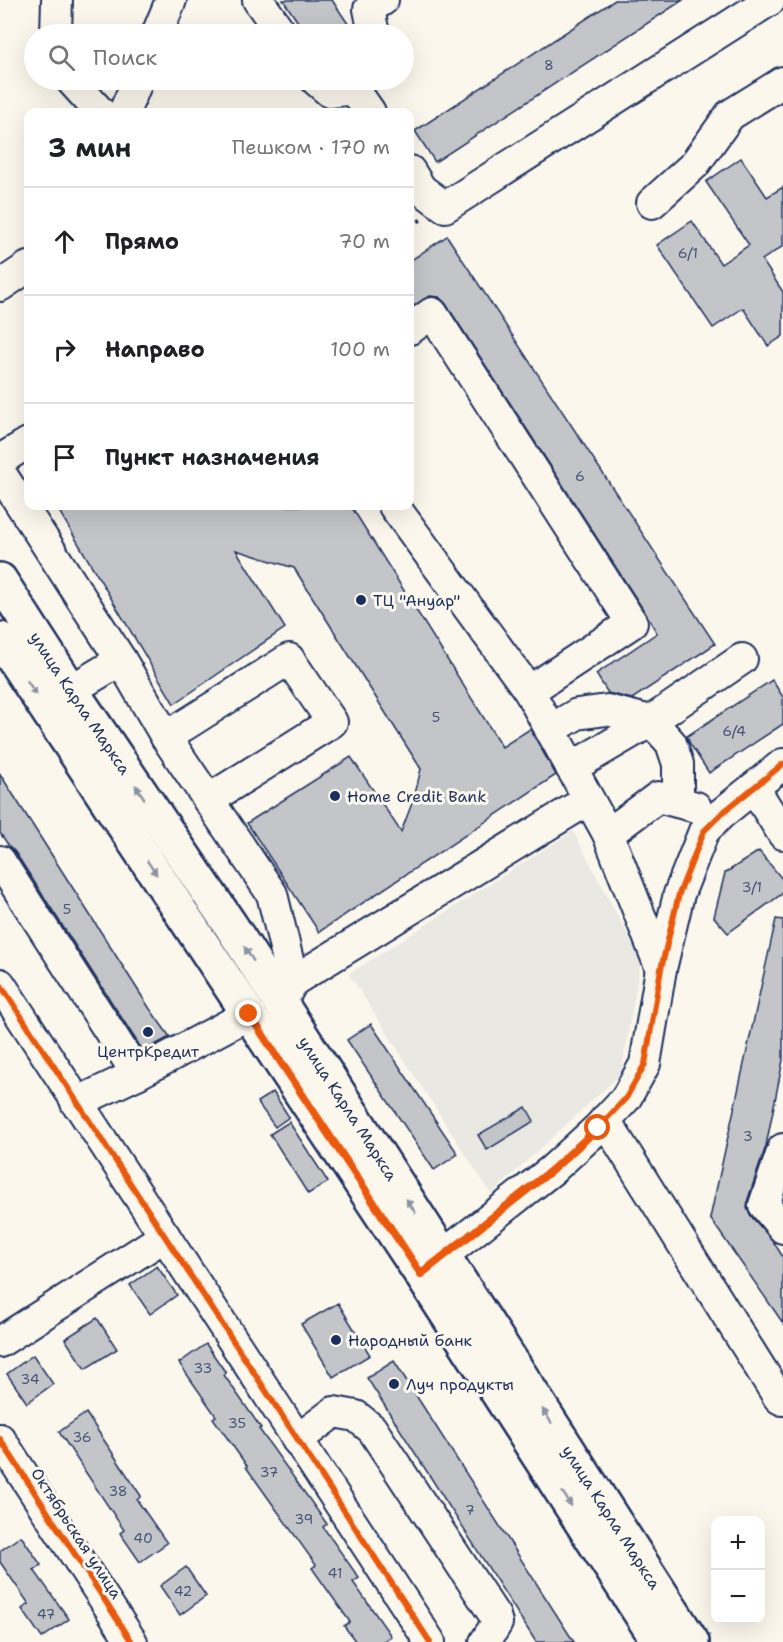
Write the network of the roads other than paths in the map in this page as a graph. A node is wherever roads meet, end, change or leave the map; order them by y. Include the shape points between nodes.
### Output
1 (57, 0) edge
2 (171, 0) edge
3 (258, 0) edge
4 (383, 0) edge
5 (770, 0) edge
6 (57, 24) edge
7 (160, 24) edge
8 (275, 24) edge
9 (373, 24) edge
10 (783, 82) edge
11 (80, 90) edge
12 (134, 90) edge
13 (328, 90) edge
14 (362, 94) edge
15 (96, 108) edge
16 (126, 108) edge
17 (414, 178) edge
18 (652, 203) dead end
19 (24, 270) edge
20 (0, 286) edge
21 (414, 326) edge
22 (24, 445) edge
23 (0, 460) edge
24 (0, 472) edge
25 (24, 509) edge
26 (24, 510) edge
27 (397, 510) edge
28 (0, 580) edge
29 (0, 639) edge
30 (742, 659) dead end
31 (121, 660) junction
32 (71, 690) junction
33 (529, 691) junction
34 (651, 721) junction
35 (550, 730) junction
36 (166, 737) junction
37 (783, 764) edge
38 (571, 768) junction
39 (754, 788) junction
40 (208, 800) junction
41 (588, 800) junction
42 (678, 802) junction
43 (721, 814) junction
44 (608, 834) junction
45 (783, 834) edge
46 (0, 861) edge
47 (661, 969) junction
48 (0, 984) edge
49 (287, 992) junction
50 (249, 1014) junction
51 (137, 1074) junction
52 (76, 1103) junction
53 (605, 1120) junction
54 (783, 1149) edge
55 (783, 1228) edge
56 (165, 1236) junction
57 (432, 1264) junction
58 (0, 1342) edge
59 (783, 1400) edge
60 (0, 1439) edge
61 (297, 1440) junction
62 (498, 1636) edge
63 (132, 1642) edge
64 (430, 1642) edge
65 (659, 1642) edge
66 (692, 1642) edge

1 - 6 street
2 - 7 street
3 - 8 street
4 - 9 street via 369,9
5 - 17 street via 445,207 421,189
10 - 18 street via 730,115 694,165
11 - 15 street
12 - 16 street
13 - 14 street
19 - 20 street
21 - 33 street via 432,314 632,623
22 - 23 street
24 - 25 street
26 - 31 street
27 - 33 street
28 - 32 main road, улица Карла Маркса
29 -> 50 main road, улица Карла Маркса
30 - 34 street
31 - 32 street
31 - 36 street
49 -> 32 main road, улица Карла Маркса
33 - 35 street
34 - 35 street via 607,710 577,714
34 - 38 street
34 - 42 street via 670,743 678,764
35 - 38 street
36 - 40 street
36 - 40 street via 290,659 332,722
37 - 39 street
38 - 41 street
39 - 43 street
39 - 45 street
40 - 49 street via 272,894
41 - 44 street
41 - 49 street
42 - 43 street
42 - 44 street via 658,797
43 - 47 street via 704,831 682,882
44 - 47 street
46 - 51 street
47 - 53 street via 645,1064 626,1098
48 - 52 street
57 -> 49 main road, улица Карла Маркса
50 - 51 street
50 - 57 main road, улица Карла Маркса
51 - 52 street
52 - 56 street
53 - 57 street via 552,1170
53 - 59 street
54 - 55 street via 764,1205
56 - 58 street
56 - 61 street
57 -> 65 main road, улица Карла Маркса
66 -> 57 main road, улица Карла Маркса
60 - 63 street, Октябрьская улица
61 - 62 street via 334,1412 356,1416 372,1429 495,1616
61 - 64 street

